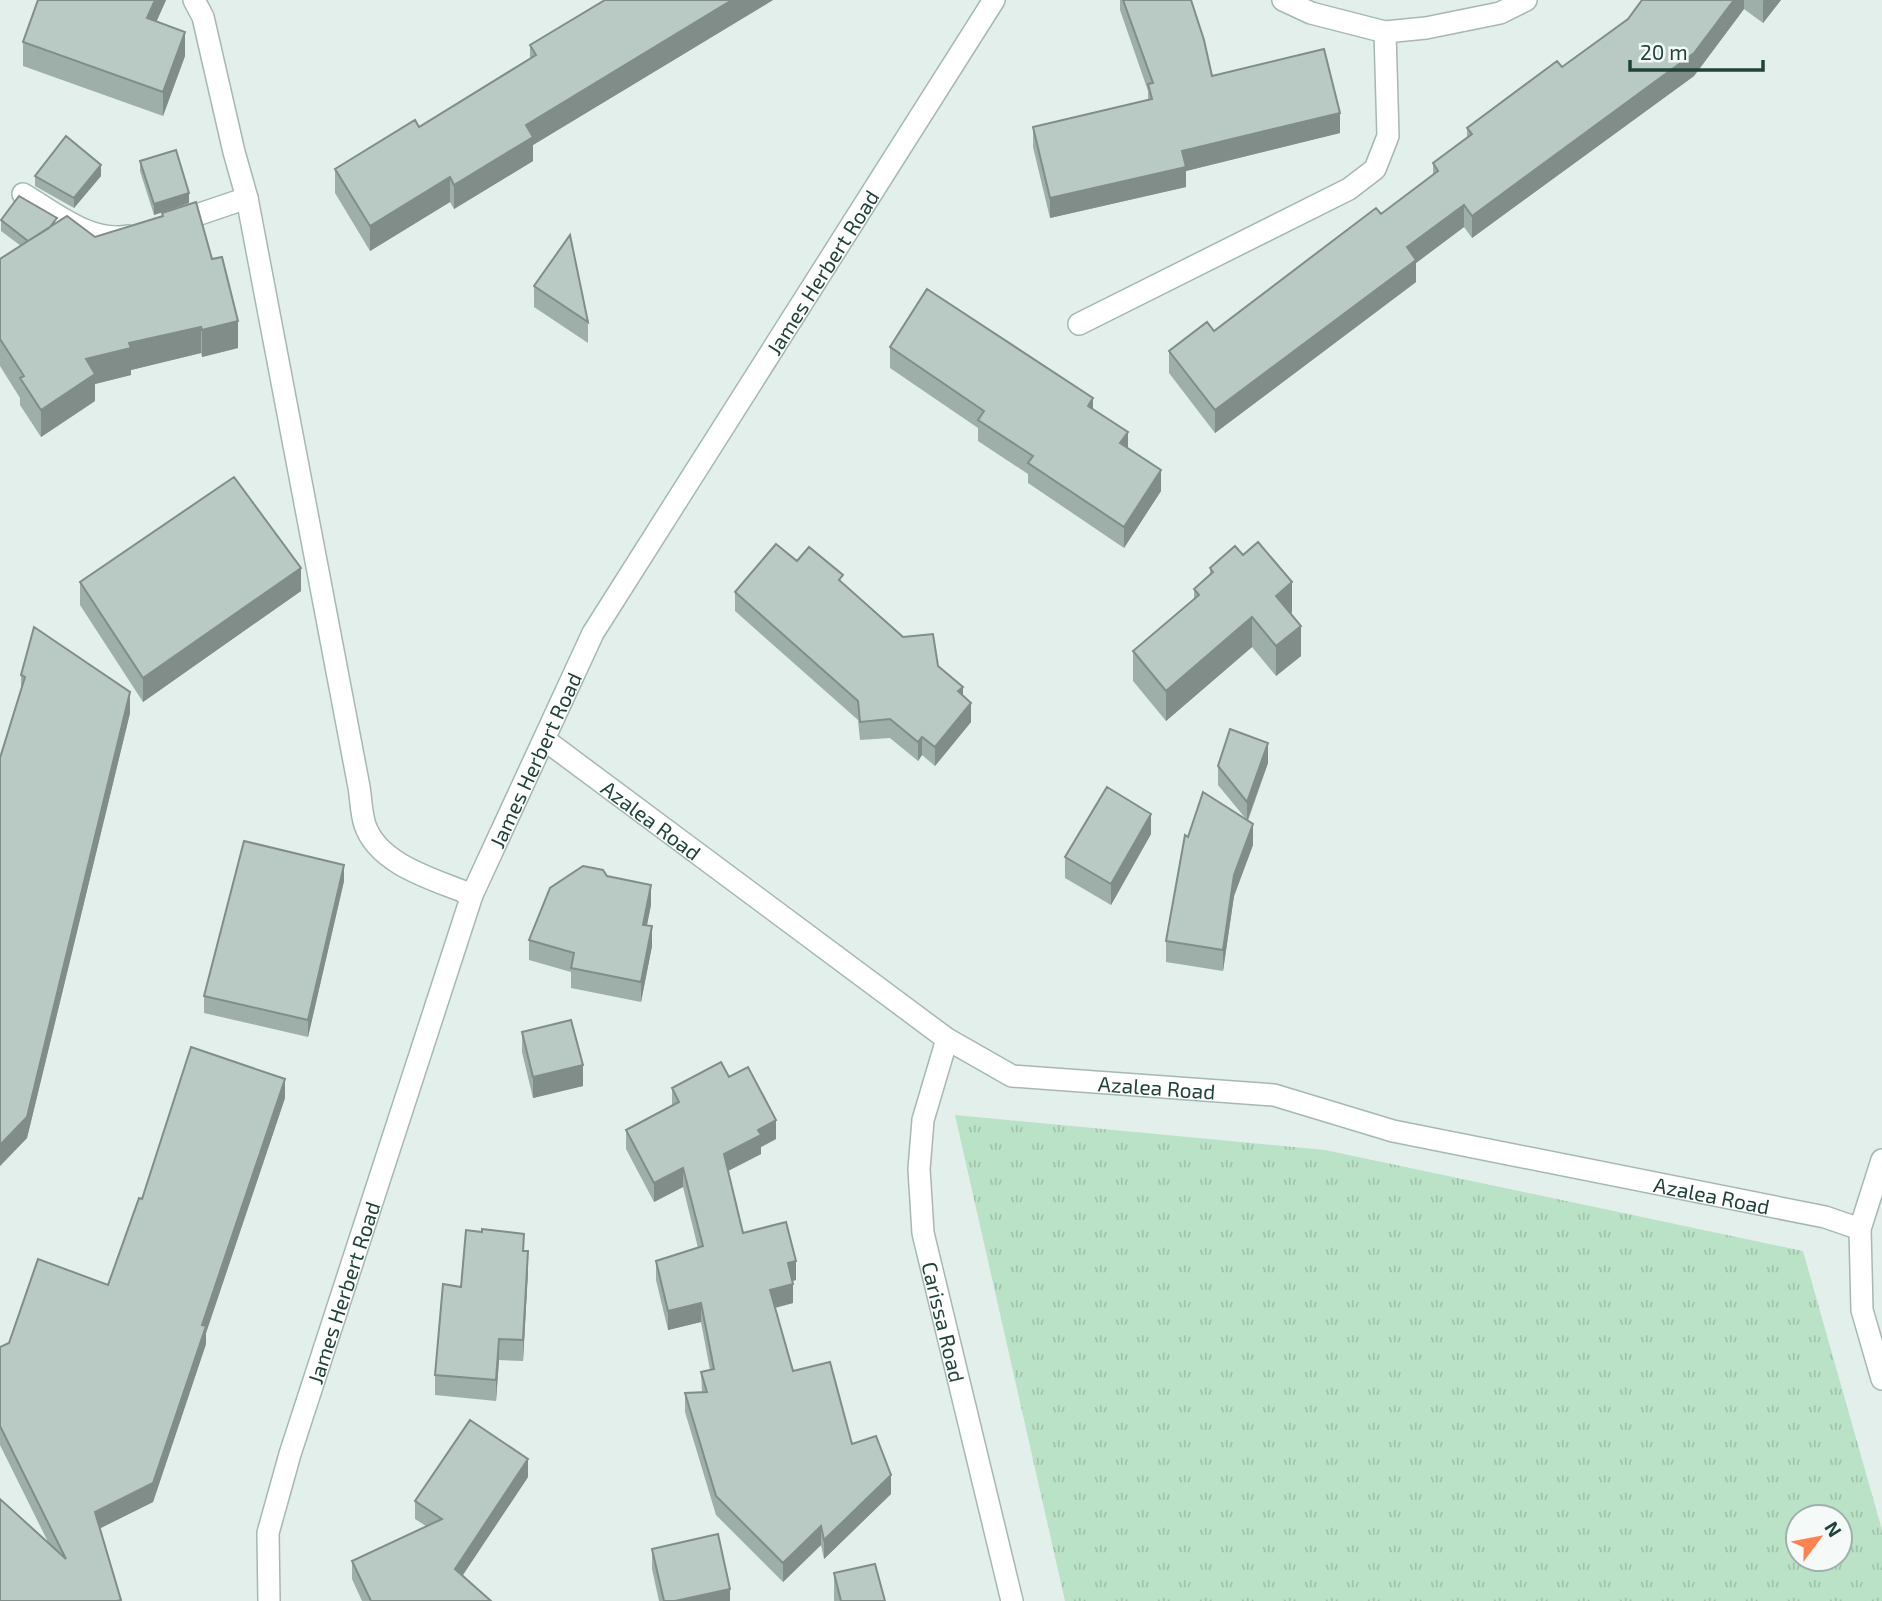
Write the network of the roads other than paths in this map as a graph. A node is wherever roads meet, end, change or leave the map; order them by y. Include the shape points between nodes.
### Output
1 (194, 0) edge
2 (993, 0) edge
3 (1283, 0) edge
4 (1526, 0) edge
5 (1385, 32) junction
6 (23, 194) dead end
7 (247, 198) junction
8 (1079, 324) dead end
9 (545, 740) junction
10 (472, 895) junction
11 (947, 1039) junction
12 (1882, 1160) edge
13 (1860, 1229) junction
14 (1882, 1378) edge
15 (269, 1601) edge
16 (1012, 1601) edge

1 - 7 street via 203,17
2 - 9 street, James Herbert Road via 593,633
3 - 5 street via 1311,13
4 - 5 street via 1500,13
5 - 8 street via 1388,136 1375,169 1349,189
6 - 7 street via 89,232 113,239
7 - 10 street via 365,826 381,850 400,863
9 - 10 street, James Herbert Road
9 - 11 street, Azalea Road
10 - 15 street, James Herbert Road via 290,1454 268,1533
11 - 13 street, Azalea Road via 1012,1076 1275,1095 1394,1131 1825,1217
11 - 16 street, Carissa Road via 923,1120 919,1168 923,1233
12 - 13 street
13 - 14 street via 1862,1310

